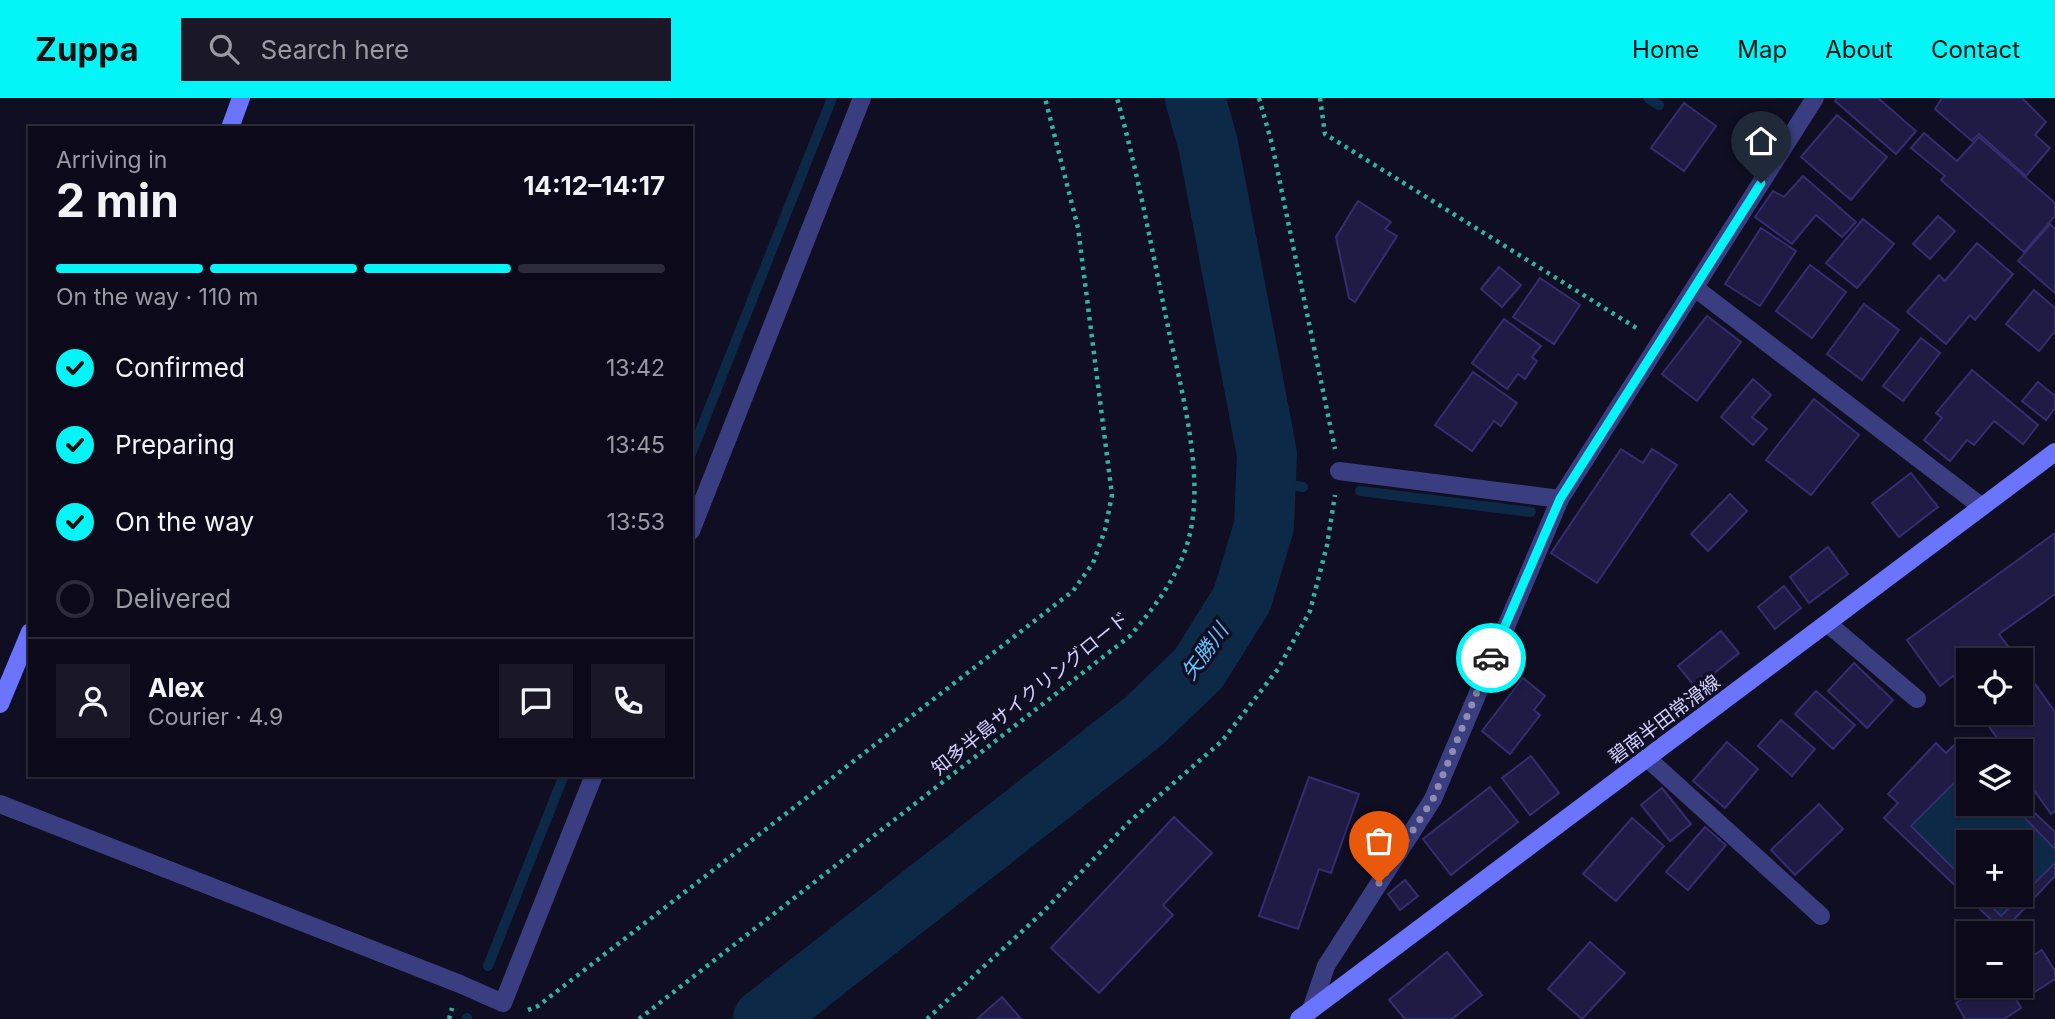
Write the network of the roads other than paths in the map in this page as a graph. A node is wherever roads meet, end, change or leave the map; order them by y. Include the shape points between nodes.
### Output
1 (241, 98) edge
2 (862, 98) edge
3 (1815, 98) edge
4 (231, 126) edge
5 (1695, 288) junction
6 (2055, 452) edge
7 (1339, 471) road end
8 (1560, 499) junction
9 (1982, 507) junction
10 (693, 525) edge
11 (1827, 623) junction
12 (28, 637) edge
13 (1917, 699) dead end
14 (0, 705) edge
15 (1647, 758) junction
16 (593, 777) edge
17 (0, 804) edge
18 (1821, 916) dead end
19 (1305, 1014) edge

1 - 4 main road
2 - 10 street
3 - 5 street
5 - 8 street
5 - 9 street
6 - 9 main road, 碧南半田常滑線
7 - 8 street
8 - 19 street via 1433,799 1326,966
9 - 11 main road, 碧南半田常滑線
11 - 13 street
11 - 15 main road, 碧南半田常滑線
12 - 14 main road
15 - 18 street
15 - 19 main road, 碧南半田常滑線
16 - 17 street via 503,1003

